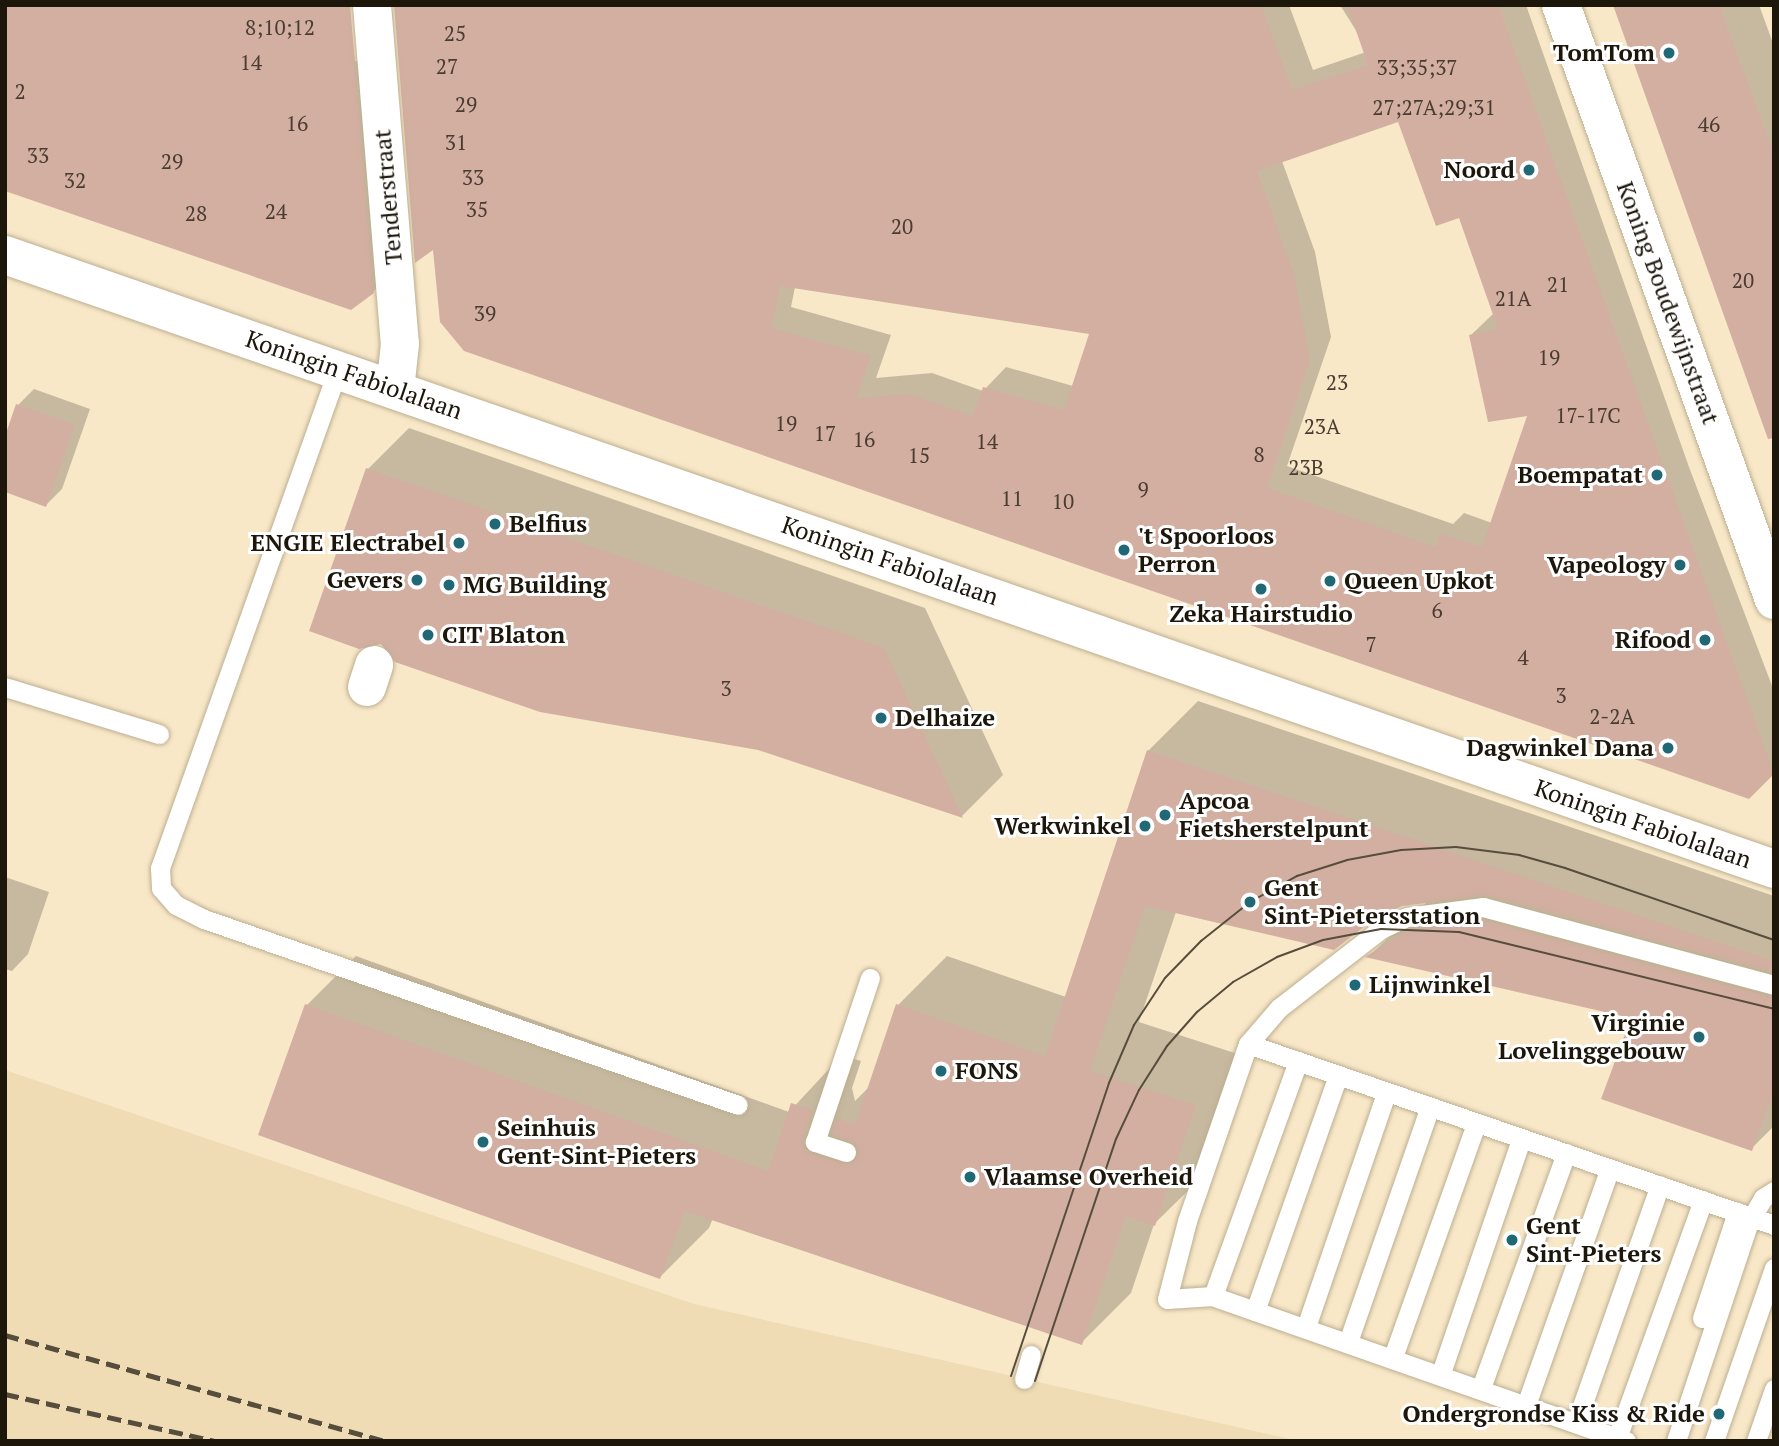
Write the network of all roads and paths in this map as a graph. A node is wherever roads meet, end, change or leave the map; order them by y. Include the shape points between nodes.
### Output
1 (372, 5) edge
2 (1561, 5) edge
3 (5, 255) edge
4 (338, 369) junction
5 (396, 389) junction
6 (1774, 600) edge
7 (5, 687) edge
8 (159, 734) dead end
9 (1774, 869) edge
10 (870, 978) dead end
11 (1774, 985) edge
12 (1248, 1044) junction
13 (1298, 1061) junction
14 (1338, 1075) junction
15 (1386, 1093) junction
16 (738, 1105) dead end
17 (1429, 1109) junction
18 (1476, 1124) junction
19 (1521, 1139) junction
20 (846, 1152) dead end
21 (1566, 1153) junction
22 (1610, 1168) junction
23 (1660, 1185) junction
24 (1774, 1191) edge
25 (1703, 1200) junction
26 (1737, 1212) junction
27 (1774, 1225) edge
28 (1774, 1268) edge
29 (1213, 1296) junction
30 (1255, 1311) junction
31 (1306, 1327) junction
32 (1348, 1342) junction
33 (1031, 1355) dead end
34 (1393, 1357) junction
35 (1441, 1373) junction
36 (1024, 1379) dead end
37 (1481, 1388) junction
38 (1774, 1389) edge
39 (1526, 1405) junction
40 (1774, 1419) edge
41 (1576, 1423) junction
42 (1621, 1439) edge
43 (1663, 1441) edge
44 (1676, 1441) edge
45 (1714, 1441) edge
46 (1756, 1441) edge
47 (1766, 1441) edge

1 - 5 street, Tenderstraat via 400,344
2 - 6 street, Koning Boudewijnstraat
3 - 4 street, Koningin Fabiolalaan
4 - 5 street, Koningin Fabiolalaan
4 - 16 lane via 160,868 161,888 176,905 204,919
5 - 9 street, Koningin Fabiolalaan
7 - 8 lane
10 - 20 lane via 815,1142
11 - 12 lane via 1508,912 1483,907 1433,911 1381,929 1279,1007
12 - 13 lane
12 - 29 lane via 1187,1221 1167,1299
13 - 14 lane
13 - 29 lane
14 - 15 lane
14 - 30 lane
15 - 17 lane
15 - 31 lane
17 - 18 lane
17 - 32 lane
18 - 19 lane
18 - 34 lane
19 - 21 lane
19 - 35 lane
21 - 22 lane
21 - 37 lane
22 - 23 lane
22 - 39 lane
23 - 25 lane
23 - 41 lane
24 - 44 lane via 1763,1198 1748,1224
25 - 26 lane
25 - 42 lane
26 - 27 lane
26 - 43 lane
28 - 45 lane
29 - 30 lane
30 - 31 lane
31 - 32 lane
32 - 34 lane
33 - 36 lane
34 - 35 lane
35 - 37 lane
37 - 39 lane
38 - 46 lane
39 - 41 lane
40 - 47 lane
41 - 42 lane

